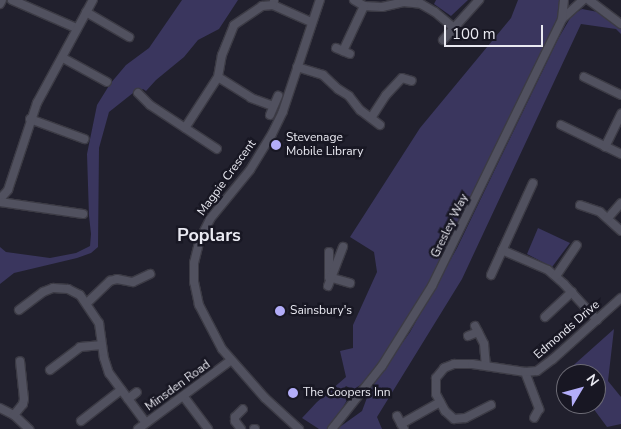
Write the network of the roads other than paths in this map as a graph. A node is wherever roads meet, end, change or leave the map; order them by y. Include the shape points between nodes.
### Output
1 (2, 0) edge
2 (12, 0) edge
3 (93, 0) edge
4 (320, 0) edge
5 (354, 0) edge
6 (479, 0) edge
7 (564, 0) edge
8 (589, 0) edge
9 (403, 1) edge
10 (22, 2) edge
11 (274, 2) edge
12 (0, 4) edge
13 (579, 4) edge
14 (364, 6) junction
15 (596, 6) junction
16 (86, 12) junction
17 (562, 19) junction
18 (311, 22) junction
19 (621, 24) edge
20 (76, 28) junction
21 (454, 28) junction
22 (129, 36) dead end
23 (444, 40) dead end
24 (343, 51) dead end
25 (63, 58) junction
26 (297, 67) junction
27 (399, 68) dead end
28 (218, 77) junction
29 (584, 77) dead end
30 (402, 78) junction
31 (412, 81) dead end
32 (107, 82) dead end
33 (138, 93) dead end
34 (621, 95) edge
35 (278, 96) dead end
36 (273, 106) junction
37 (621, 114) edge
38 (270, 115) dead end
39 (372, 118) junction
40 (30, 119) junction
41 (380, 125) dead end
42 (561, 125) dead end
43 (185, 128) junction
44 (84, 139) dead end
45 (605, 147) junction
46 (217, 150) dead end
47 (621, 154) edge
48 (534, 188) dead end
49 (8, 190) junction
50 (0, 201) edge
51 (621, 203) edge
52 (14, 204) junction
53 (580, 205) dead end
54 (83, 214) dead end
55 (608, 218) junction
56 (621, 231) edge
57 (577, 245) dead end
58 (343, 247) dead end
59 (502, 250) junction
60 (329, 252) dead end
61 (495, 270) dead end
62 (150, 274) dead end
63 (556, 276) junction
64 (332, 278) junction
65 (350, 283) dead end
66 (328, 286) dead end
67 (572, 292) junction
68 (621, 298) edge
69 (87, 303) junction
70 (19, 310) dead end
71 (545, 317) dead end
72 (597, 320) junction
73 (468, 336) dead end
74 (102, 345) junction
75 (20, 361) dead end
76 (230, 361) junction
77 (486, 366) junction
78 (50, 370) dead end
79 (525, 372) junction
80 (121, 390) junction
81 (136, 392) dead end
82 (184, 397) junction
83 (128, 399) junction
84 (440, 402) junction
85 (0, 408) edge
86 (488, 409) dead end
87 (242, 410) dead end
88 (14, 415) junction
89 (397, 416) dead end
90 (534, 418) dead end
91 (80, 421) dead end
92 (146, 423) junction
93 (334, 426) edge
94 (403, 426) edge
95 (297, 427) edge
96 (29, 429) edge
97 (138, 429) edge
98 (208, 429) edge
99 (241, 429) edge

1 - 12 street
2 - 10 street
3 - 16 street
4 - 18 street, Magpie Crescent
5 - 14 street
6 - 21 street
7 - 13 street, Gresley Way
7 - 17 street, Gresley Way
8 - 15 street
9 - 14 street via 382,7
9 - 21 street via 425,6
10 - 20 street
11 - 18 street
11 - 28 street via 262,6 234,25 222,55
13 - 15 street
13 - 17 street, Gresley Way
14 - 24 street
15 - 19 street
16 - 20 street
16 - 22 street
17 - 93 street, Gresley Way via 432,286 382,366
18 - 26 street, Magpie Crescent
20 - 25 street
21 - 23 street
25 - 32 street
25 - 40 street
26 - 39 street via 323,75
26 - 76 street, Magpie Crescent via 272,134 250,170 210,219 196,249 194,282 199,304 214,337
27 - 30 street
28 - 36 street via 251,98
28 - 43 street
29 - 34 street via 593,78
30 - 31 street
30 - 39 street via 389,90
33 - 43 street
35 - 36 street
36 - 38 street
37 - 45 street
39 - 41 street
40 - 44 street
40 - 49 street
42 - 45 street via 567,132
43 - 46 street
45 - 47 street
48 - 59 street
49 - 50 street
49 - 52 street
50 - 52 street
51 - 55 street
52 - 54 street
53 - 55 street via 592,205
55 - 56 street
57 - 63 street via 574,256
58 - 64 street
59 - 61 street
59 - 63 street
60 - 64 street via 329,277
62 - 69 street via 133,282 110,281
63 - 67 street
64 - 65 street
64 - 66 street
67 - 71 street via 558,310
67 - 72 street
68 - 72 street, Edmonds Drive
69 - 70 street via 77,293 63,287 47,290 26,301
69 - 74 street via 99,323
72 - 79 street, Edmonds Drive via 538,371
73 - 77 street via 476,329 485,349
74 - 78 street via 78,344
74 - 80 street via 106,366
75 - 88 street via 24,399
76 - 82 street, Minsden Road
76 - 95 street, Magpie Crescent
77 - 79 street
77 - 84 street via 465,364 444,368 436,378 435,386
79 - 90 street via 542,410
80 - 83 street
80 - 91 street
81 - 83 street
82 - 92 street, Minsden Road
82 - 98 street
83 - 92 street
84 - 86 street via 448,415 457,420
84 - 94 street
85 - 88 street
87 - 99 street via 235,416
88 - 96 street
89 - 94 street
92 - 97 street, Minsden Road

